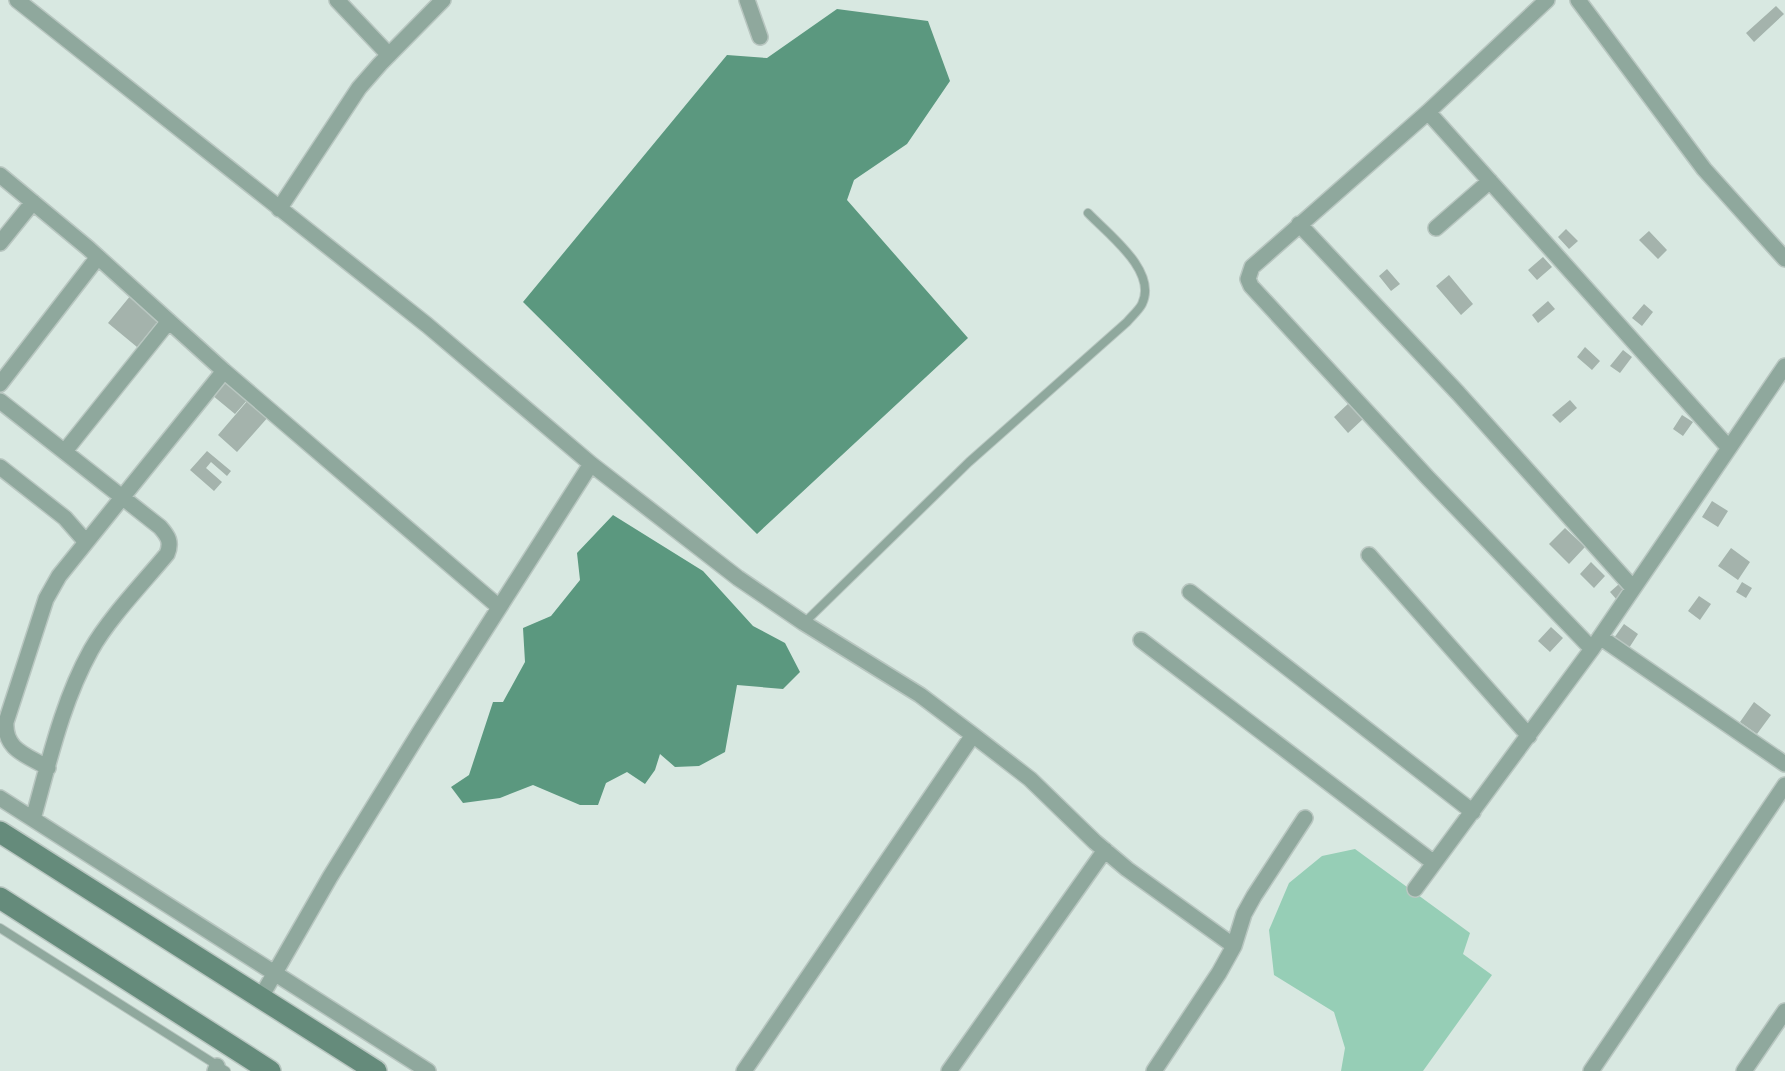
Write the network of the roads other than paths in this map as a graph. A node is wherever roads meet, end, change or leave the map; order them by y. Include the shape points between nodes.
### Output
1 (17, 0) edge
2 (337, 0) edge
3 (1547, 0) edge
4 (1578, 0) edge
5 (440, 1) edge
6 (753, 4) edge
7 (760, 37) dead end
8 (389, 55) junction
9 (1428, 112) junction
10 (0, 176) edge
11 (1490, 181) junction
12 (33, 202) junction
13 (279, 209) junction
14 (1088, 213) dead end
15 (1299, 224) junction
16 (1436, 228) dead end
17 (0, 242) edge
18 (98, 257) junction
19 (1785, 260) edge
20 (169, 321) junction
21 (1785, 366) edge
22 (224, 370) junction
23 (0, 384) edge
24 (0, 401) edge
25 (1729, 448) junction
26 (65, 451) junction
27 (591, 464) junction
28 (0, 468) edge
29 (124, 496) junction
30 (86, 542) junction
31 (1369, 555) dead end
32 (1633, 588) junction
33 (1190, 592) dead end
34 (499, 607) junction
35 (804, 623) junction
36 (1141, 640) dead end
37 (1596, 643) junction
38 (973, 735) junction
39 (1529, 736) junction
40 (1785, 764) edge
41 (48, 768) junction
42 (1785, 785) edge
43 (0, 798) edge
44 (1473, 812) junction
45 (1305, 818) dead end
46 (33, 819) junction
47 (0, 832) edge
48 (1105, 850) junction
49 (1434, 863) junction
50 (1415, 889) dead end
51 (0, 898) edge
52 (0, 928) edge
53 (1234, 946) junction
54 (276, 972) junction
55 (262, 997) junction
56 (1785, 1012) edge
57 (219, 1069) edge
58 (270, 1071) edge
59 (376, 1071) edge
60 (428, 1071) edge
61 (744, 1071) edge
62 (949, 1071) edge
63 (1154, 1071) edge
64 (1591, 1071) edge
65 (1744, 1071) edge

1 - 13 street
2 - 8 street
3 - 9 street
4 - 19 street via 1704,169
5 - 8 street
6 - 7 street
8 - 13 street via 359,88
9 - 11 street
9 - 15 street
10 - 12 street
11 - 16 street
11 - 25 street
12 - 17 street
12 - 18 street
13 - 27 street via 427,325
14 - 35 lane via 1137,264 1145,284 1143,304 1127,322 969,462
15 - 32 street via 1458,393
15 - 37 street via 1252,267 1248,279 1251,286 1428,478
18 - 20 street
18 - 23 street
20 - 22 street
20 - 26 street
21 - 25 street
22 - 29 street
22 - 34 street
24 - 26 street
25 - 32 street
26 - 29 street
27 - 34 street
27 - 35 street via 738,578
28 - 30 street via 65,518
29 - 30 street
29 - 41 street via 168,535 171,545 92,648 71,693
30 - 41 street via 59,576 46,599 6,722 6,739 12,746
31 - 39 street
32 - 37 street
33 - 44 street
34 - 54 street via 340,861
35 - 38 street via 877,667
36 - 49 street
37 - 39 street
37 - 40 street
38 - 48 street via 1030,779
38 - 61 street
39 - 44 street
41 - 46 street
42 - 64 street
43 - 46 street
44 - 49 street
45 - 53 street via 1244,914
46 - 54 street
47 - 55 street
48 - 53 street
48 - 62 street
49 - 50 street
51 - 58 street
52 - 57 lane
53 - 63 street
54 - 55 street
54 - 60 street
55 - 59 street
56 - 65 street

